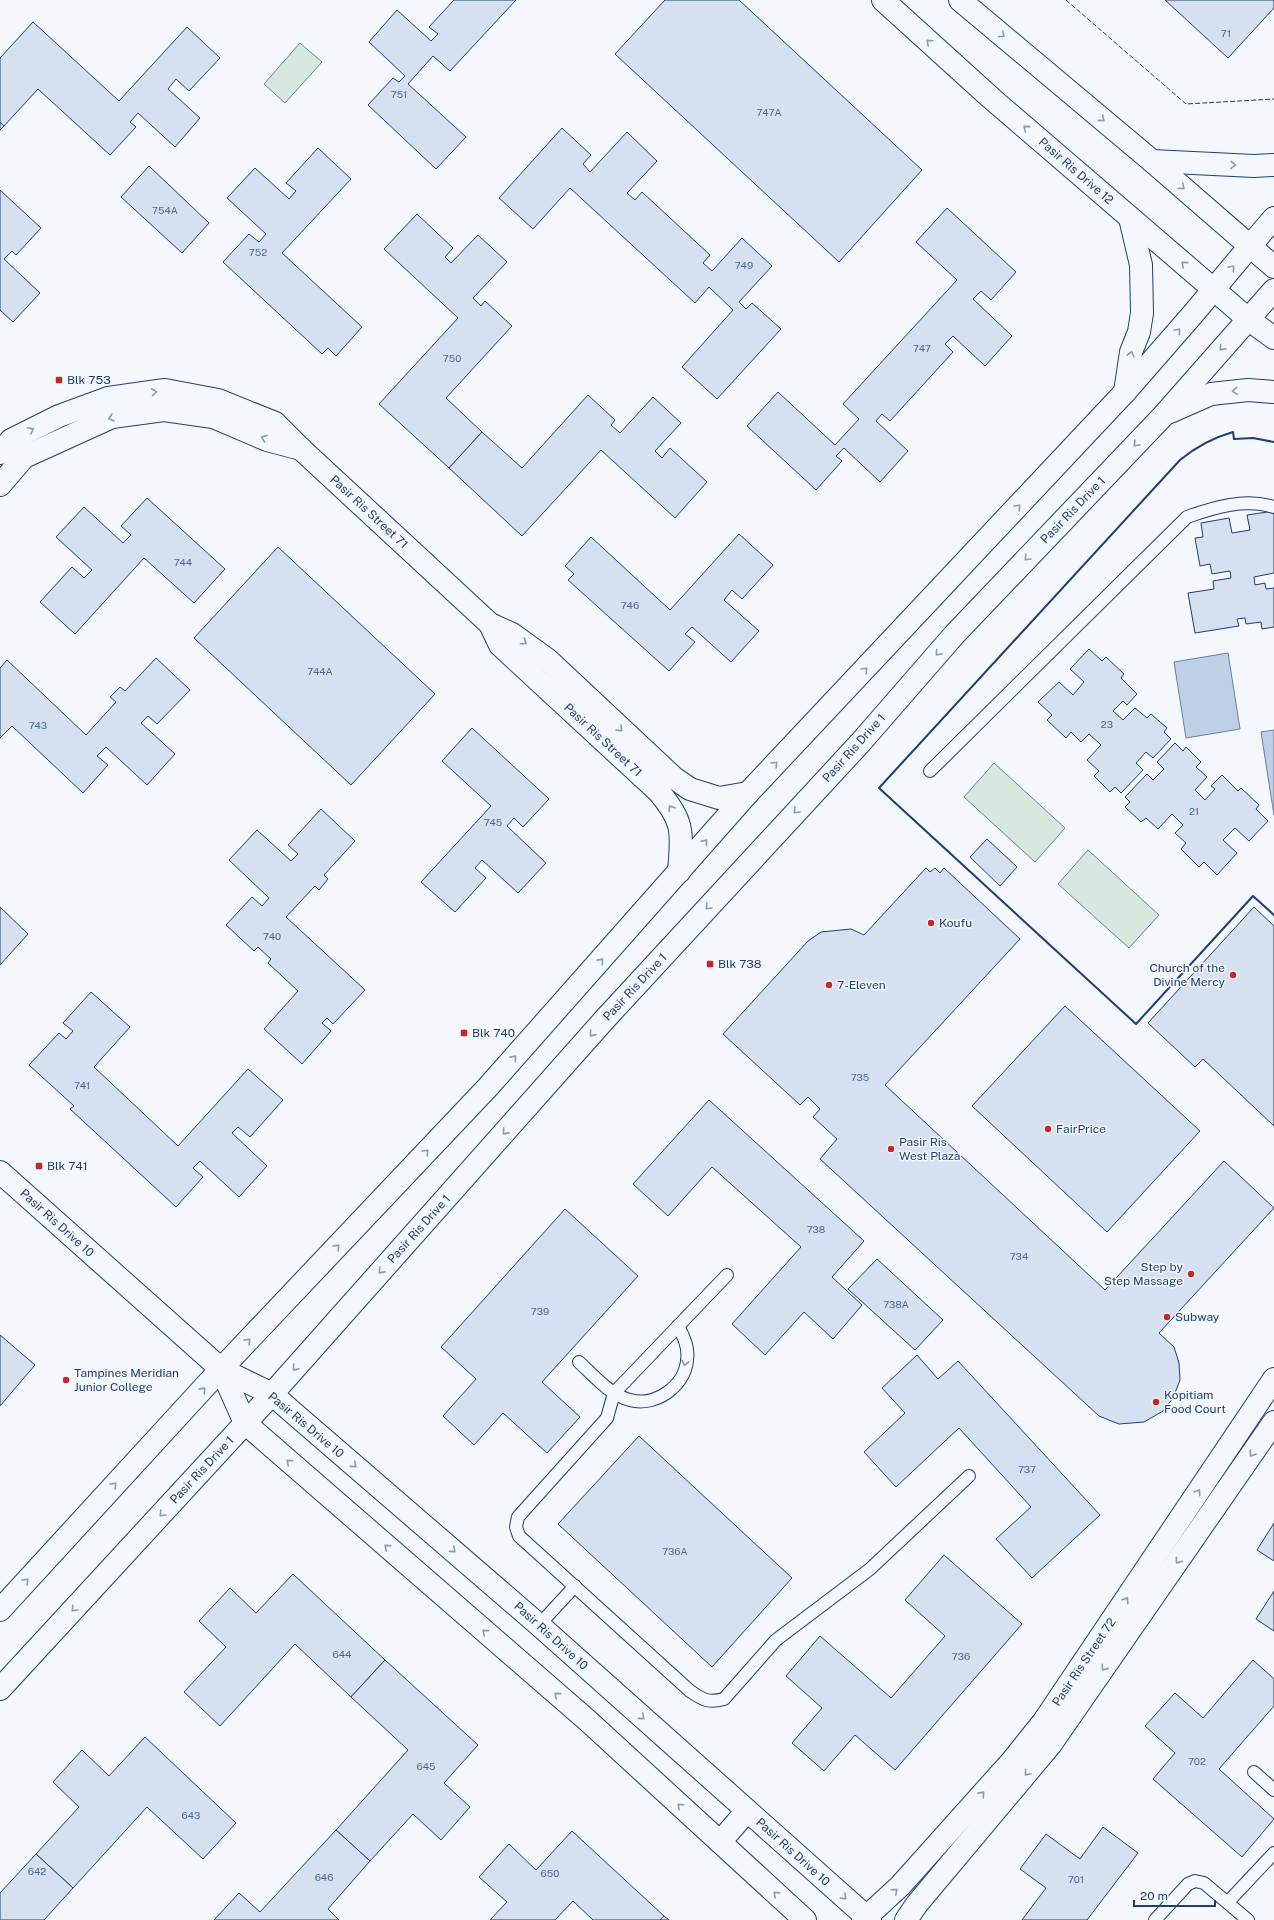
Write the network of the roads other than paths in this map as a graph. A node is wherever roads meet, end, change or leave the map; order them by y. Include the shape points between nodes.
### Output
1 (883, 0) edge
2 (960, 0) edge
3 (1152, 161) junction
4 (1274, 165) edge
5 (1130, 218) junction
6 (1274, 218) edge
7 (1250, 246) junction
8 (1274, 267) edge
9 (1214, 290) junction
10 (1274, 290) edge
11 (1248, 319) junction
12 (1274, 338) edge
13 (1125, 392) junction
14 (1274, 392) edge
15 (1163, 416) junction
16 (301, 449) junction
17 (0, 453) edge
18 (0, 485) edge
19 (1274, 507) edge
20 (490, 624) junction
21 (930, 771) dead end
22 (748, 792) junction
23 (679, 872) junction
24 (0, 1172) edge
25 (727, 1275) dead end
26 (678, 1326) junction
27 (579, 1362) dead end
28 (221, 1369) junction
29 (1274, 1379) edge
30 (272, 1394) junction
31 (614, 1394) junction
32 (1274, 1422) edge
33 (245, 1423) junction
34 (969, 1476) dead end
35 (575, 1586) junction
36 (0, 1610) edge
37 (540, 1625) junction
38 (0, 1689) edge
39 (1254, 1772) dead end
40 (1274, 1790) edge
41 (747, 1811) junction
42 (720, 1842) junction
43 (1274, 1853) edge
44 (1228, 1902) junction
45 (866, 1919) edge
46 (805, 1920) edge
47 (906, 1920) edge
48 (1155, 1920) edge
49 (1248, 1920) edge

5 -> 1 main road, Pasir Ris Drive 12 via 991,98
2 -> 3 main road
3 -> 4 main road
3 -> 7 main road
9 -> 5 main road, Pasir Ris Drive 12
13 -> 5 main road via 1142,307 1142,265
6 - 7 main road
7 - 8 main road
9 -> 7 main road
9 - 11 main road, Pasir Ris Drive 12
13 -> 9 main road
10 - 11 main road, Pasir Ris Drive 1
11 - 12 main road, Pasir Ris Drive 12
11 -> 15 main road, Pasir Ris Drive 1
22 -> 13 main road
14 -> 15 main road via 1248,390 1211,394
15 -> 30 main road, Pasir Ris Drive 1 via 954,635 861,742 605,1019
17 -> 16 main road, Pasir Ris Street 71 via 11,440 59,416 108,398 165,390 218,400 275,422
16 -> 18 main road, Pasir Ris Street 71 via 267,440 213,417 164,410 112,417 24,457
16 - 20 main road, Pasir Ris Street 71
19 - 21 lane via 1240,503 1210,509 1188,517
20 -> 22 main road, Pasir Ris Street 71 via 512,634 548,660 641,749 690,789 719,798
23 -> 20 main road, Pasir Ris Street 71 via 682,842 680,822 671,806 500,645
23 -> 22 main road
28 -> 23 main road via 488,1087
24 - 28 main road, Pasir Ris Drive 10
25 - 26 lane
26 - 31 lane
26 -> 31 lane via 686,1343 687,1362 680,1380 667,1393 650,1401 631,1401
27 - 31 lane
28 - 30 main road, Pasir Ris Drive 10
28 - 33 main road, Pasir Ris Drive 10
36 -> 28 main road
45 -> 29 main road, Pasir Ris Street 72 via 900,1886 1012,1761 1044,1721
30 - 33 main road, Pasir Ris Drive 1
30 -> 37 main road, Pasir Ris Drive 10
31 - 35 lane via 607,1418 518,1517 516,1527 519,1536
32 -> 47 main road, Pasir Ris Street 72 via 1051,1744
33 -> 38 main road, Pasir Ris Drive 1
42 -> 33 main road, Pasir Ris Drive 10 via 582,1717
34 - 35 lane via 870,1570 776,1640 724,1699 718,1701 704,1700 690,1691
35 - 37 lane
37 -> 41 main road, Pasir Ris Drive 10
39 - 40 lane
41 - 42 main road
41 -> 45 main road, Pasir Ris Drive 10
46 -> 42 main road, Pasir Ris Drive 10
43 - 44 lane
44 - 48 lane via 1204,1883 1195,1881 1188,1884
44 - 49 lane

